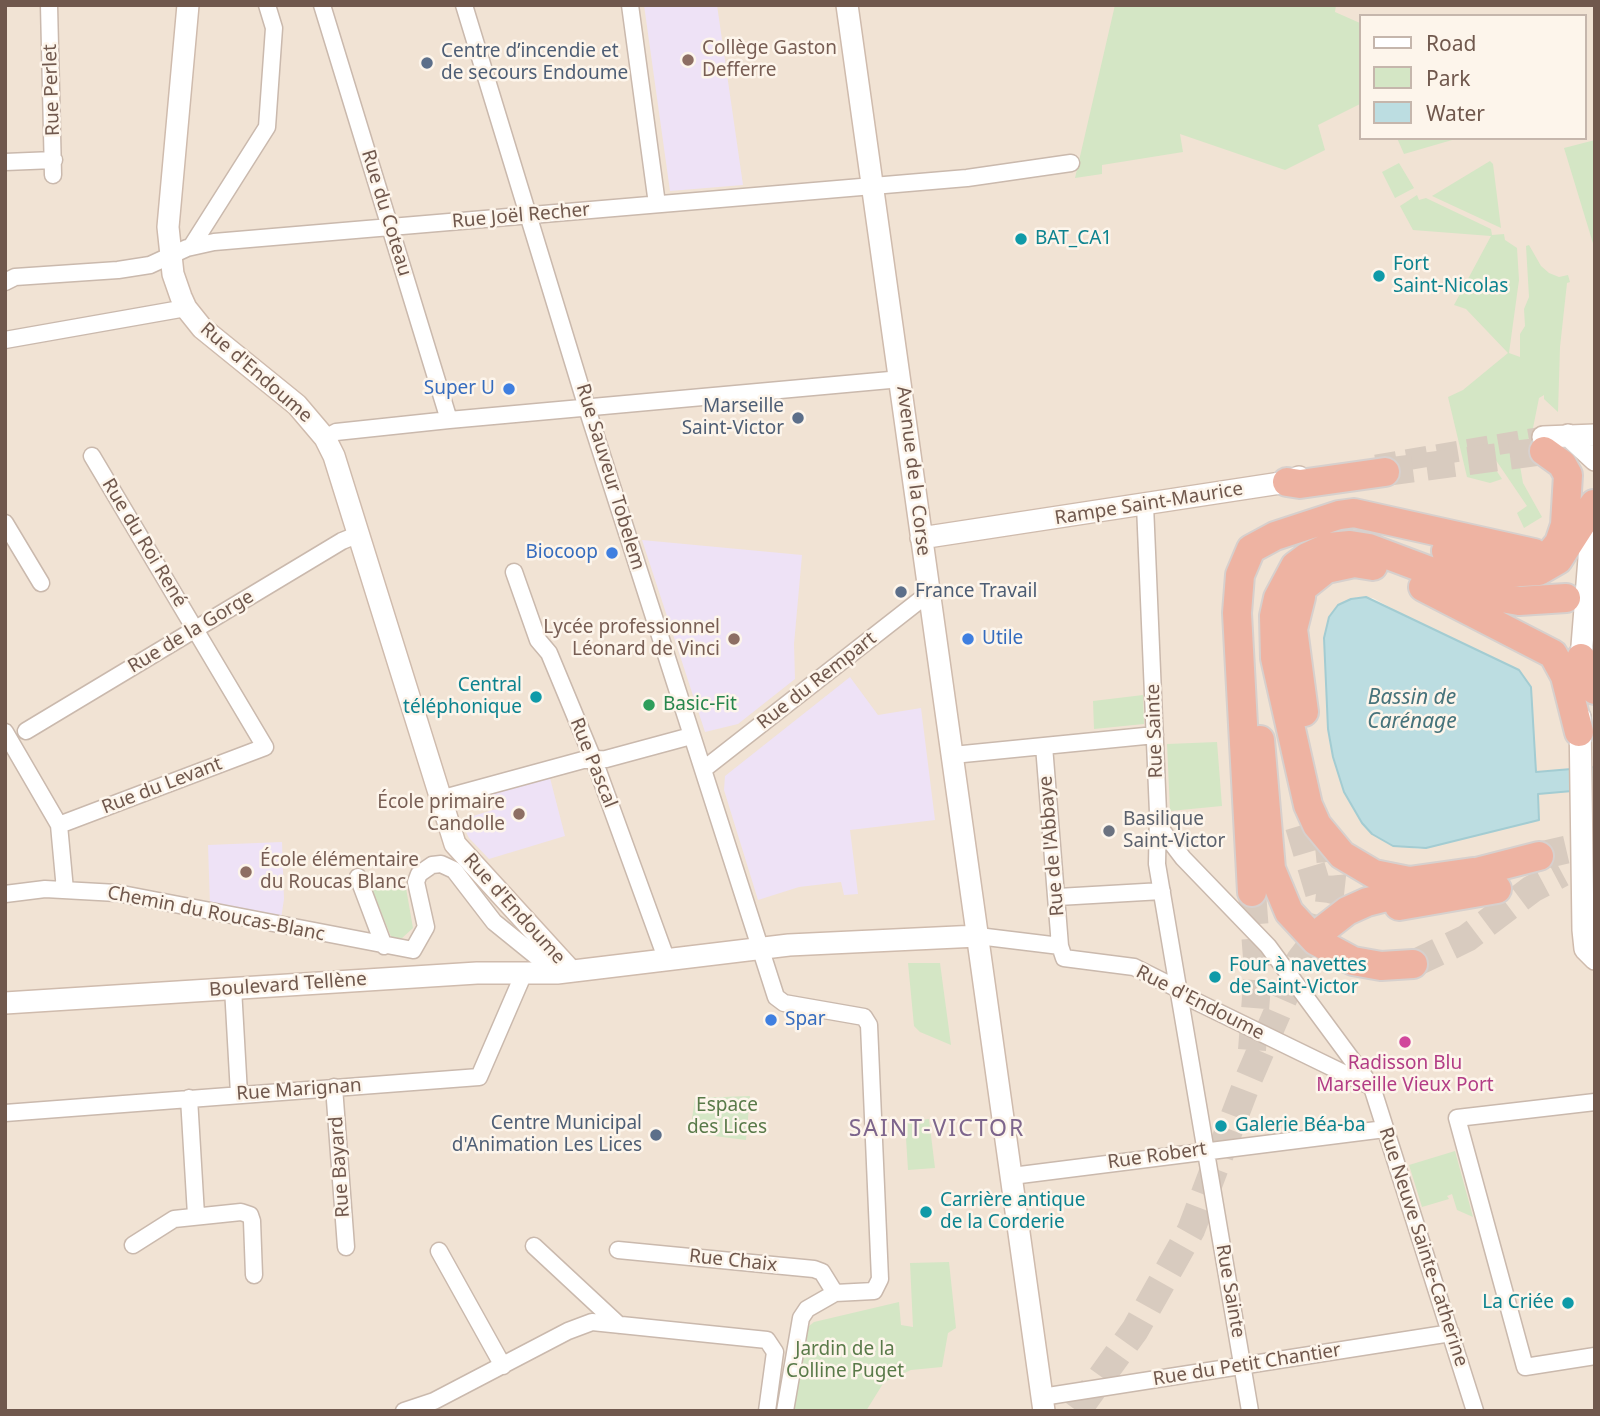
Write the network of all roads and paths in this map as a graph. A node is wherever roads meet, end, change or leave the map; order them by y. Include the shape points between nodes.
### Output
1 (49, 5) edge
2 (188, 5) edge
3 (267, 5) edge
4 (322, 5) edge
5 (464, 5) edge
6 (630, 5) edge
7 (848, 5) edge
8 (5, 162) edge
9 (1071, 163) dead end
10 (874, 186) junction
11 (657, 204) junction
12 (530, 215) junction
13 (391, 227) junction
14 (191, 247) junction
15 (170, 256) junction
16 (10, 279) edge
17 (186, 308) junction
18 (5, 340) edge
19 (901, 379) junction
20 (588, 408) junction
21 (449, 420) junction
22 (1568, 435) junction
23 (1595, 435) edge
24 (325, 438) junction
25 (1544, 444) joint
26 (92, 456) dead end
27 (1595, 460) edge
28 (1381, 468) tunnel mouth
29 (1276, 484) joint
30 (1594, 500) edge
31 (1144, 505) junction
32 (5, 523) edge
33 (1310, 527) junction
34 (357, 535) junction
35 (1275, 536) junction
36 (921, 538) junction
37 (1369, 548) junction
38 (1446, 551) junction
39 (1534, 553) dead end
40 (1306, 571) junction
41 (514, 572) dead end
42 (41, 583) dead end
43 (1427, 588) junction
44 (929, 593) junction
45 (1566, 598) dead end
46 (196, 629) junction
47 (1581, 658) junction
48 (1595, 690) edge
49 (26, 731) dead end
50 (5, 732) edge
51 (1155, 735) junction
52 (691, 736) junction
53 (1044, 746) junction
54 (1584, 746) edge
55 (265, 747) joint
56 (953, 755) junction
57 (593, 760) junction
58 (704, 769) junction
59 (440, 799) junction
60 (1312, 822) tunnel mouth
61 (59, 825) junction
62 (1158, 825) junction
63 (1583, 832) junction
64 (1539, 856) tunnel mouth
65 (1473, 872) junction
66 (358, 877) dead end
67 (1497, 889) dead end
68 (65, 890) junction
69 (1162, 891) junction
70 (1252, 892) tunnel mouth
71 (5, 894) edge
72 (1058, 897) junction
73 (1595, 906) edge
74 (978, 936) junction
75 (384, 946) junction
76 (1060, 946) junction
77 (760, 948) junction
78 (666, 958) junction
79 (1595, 959) edge
80 (1413, 964) tunnel mouth
81 (564, 972) junction
82 (524, 973) junction
83 (233, 988) junction
84 (1178, 989) junction
85 (5, 1003) edge
86 (334, 1087) junction
87 (1372, 1087) junction
88 (239, 1094) junction
89 (189, 1098) junction
90 (1595, 1102) edge
91 (5, 1113) edge
92 (1385, 1129) junction
93 (1206, 1150) junction
94 (1012, 1176) junction
95 (196, 1215) junction
96 (133, 1245) dead end
97 (534, 1246) dead end
98 (345, 1247) dead end
99 (618, 1250) dead end
100 (439, 1251) dead end
101 (254, 1275) dead end
102 (835, 1293) junction
103 (619, 1325) junction
104 (1451, 1333) junction
105 (1595, 1356) edge
106 (503, 1366) junction
107 (1243, 1366) junction
108 (1043, 1404) edge
109 (404, 1411) edge
110 (766, 1411) edge
111 (785, 1411) edge
112 (1250, 1411) edge
113 (1475, 1411) edge

1 - 8 street, Rue Perlet via 53,167
2 - 15 main road, Rue d'Endoume via 168,227
3 - 14 street via 274,27 267,127
4 - 13 street, Rue du Coteau
5 - 12 street, Rue Sauveur Tobelem
6 - 11 street
7 - 10 main road, Avenue de la Corse
9 - 10 street, Rue Joël Recher
10 - 11 street, Rue Joël Recher
10 - 19 main road, Avenue de la Corse
11 - 12 street, Rue Joël Recher
12 - 13 street, Rue Joël Recher
12 - 20 street, Rue Sauveur Tobelem
13 - 14 street, Rue Joël Recher
13 - 21 street, Rue du Coteau
14 - 15 street, Rue Joël Recher
15 - 16 street, Rue Joël Recher via 118,270
15 - 17 main road, Rue d'Endoume
17 - 18 street
17 - 24 main road, Rue d'Endoume via 214,338 297,405
19 - 20 street
19 - 36 main road, Avenue de la Corse
20 - 21 street
20 - 52 street, Rue Sauveur Tobelem
21 - 24 street via 335,432
22 - 23 main road
22 - 25 main road
22 - 27 main road
24 - 34 main road, Rue d'Endoume
25 - 38 highway via 1562,464 1569,481 1565,525 1549,555 1532,564 1513,566
26 - 46 street, Rue du Roi René
28 - 29 highway via 1300,484
29 - 31 main road, Rampe Saint-Maurice
30 - 38 highway via 1558,559 1539,571 1504,573
30 - 47 main road
31 - 36 main road, Rampe Saint-Maurice
31 - 51 street, Rue Sainte
32 - 42 street
33 - 35 highway
33 - 38 highway via 1364,526
33 - 39 highway via 1354,513
34 - 46 street, Rue de la Gorge
34 - 59 main road, Rue d'Endoume
35 - 70 highway via 1247,554 1238,589
35 - 80 highway via 1258,554 1250,581 1269,854 1277,890 1303,929 1331,951 1367,965
36 - 44 main road, Avenue de la Corse
37 - 40 highway via 1329,547
37 - 43 highway
37 - 45 highway via 1502,598
40 - 43 highway via 1365,564
40 - 60 highway via 1294,615 1293,639
40 - 65 highway via 1276,607 1273,645 1284,710 1317,825 1331,844 1359,867 1384,877 1409,881
41 - 57 street, Rue Pascal via 538,640 549,653
43 - 54 highway via 1553,654
44 - 56 main road, Avenue de la Corse
44 - 58 street, Rue du Rempart
46 - 49 street, Rue de la Gorge
46 - 55 street, Rue du Roi René
47 - 48 highway
47 - 54 main road
50 - 61 street
51 - 53 street
51 - 62 street, Rue Sainte
52 - 57 street
52 - 58 street, Rue Sauveur Tobelem
53 - 56 street
53 - 72 street, Rue de l'Abbaye
54 - 63 main road
55 - 61 street, Rue du Levant
56 - 74 main road, Avenue de la Corse
57 - 59 street
57 - 78 street, Rue Pascal
58 - 77 street, Rue Sauveur Tobelem
59 - 81 main road, Rue d'Endoume via 456,844
61 - 68 street
62 - 69 street, Rue Sainte
62 - 87 street, Rue Neuve Sainte-Catherine via 1183,858 1268,946
63 - 73 main road
63 - 79 main road via 1583,930 1585,949
64 - 65 highway
65 - 67 highway via 1367,902 1348,911 1329,932 1393,907
66 - 75 street
68 - 71 street, Chemin du Roucas-Blanc
68 - 75 street, Chemin du Roucas-Blanc via 117,893
69 - 72 street
69 - 84 street, Rue Sainte
72 - 76 street, Rue de l'Abbaye
74 - 76 street, Rue d'Endoume
74 - 77 main road, Rue d'Endoume
74 - 94 main road, Avenue de la Corse
75 - 81 street, Chemin du Roucas-Blanc via 412,950 419,942 426,917 416,882 425,869 441,864 454,870 494,922
76 - 84 street, Rue d'Endoume via 1064,958 1134,967
77 - 78 main road, Rue d'Endoume
77 - 102 street, Rue Sauveur Tobelem via 779,1001 864,1017 869,1030 881,1271 873,1291
78 - 81 main road, Rue d'Endoume
81 - 82 main road, Boulevard Tellène
82 - 83 main road, Boulevard Tellène
82 - 86 street, Rue Marignan via 479,1077
83 - 85 main road, Boulevard Tellène
83 - 88 street
84 - 87 street, Rue d'Endoume
84 - 93 street, Rue Sainte
86 - 88 street, Rue Marignan
86 - 98 street, Rue Bayard
87 - 92 street, Rue Neuve Sainte-Catherine
88 - 89 street, Rue Marignan
89 - 91 street, Rue Marignan
89 - 95 street
90 - 105 street via 1457,1118 1525,1367
92 - 93 street, Rue Robert
92 - 104 street, Rue Neuve Sainte-Catherine
93 - 94 street, Rue Robert
93 - 107 street, Rue Sainte
94 - 108 main road, Avenue de la Corse
95 - 96 street via 174,1219
95 - 101 street via 250,1215
97 - 103 street
99 - 102 street, Rue Chaix via 814,1269 827,1278
100 - 106 street
102 - 111 street via 807,1309 801,1318
103 - 106 street via 580,1325
103 - 110 street via 767,1340 775,1352
104 - 107 street, Rue du Petit Chantier
104 - 113 street, Rue Neuve Sainte-Catherine
106 - 109 street
107 - 108 street, Rue du Petit Chantier
107 - 112 street, Rue Sainte

